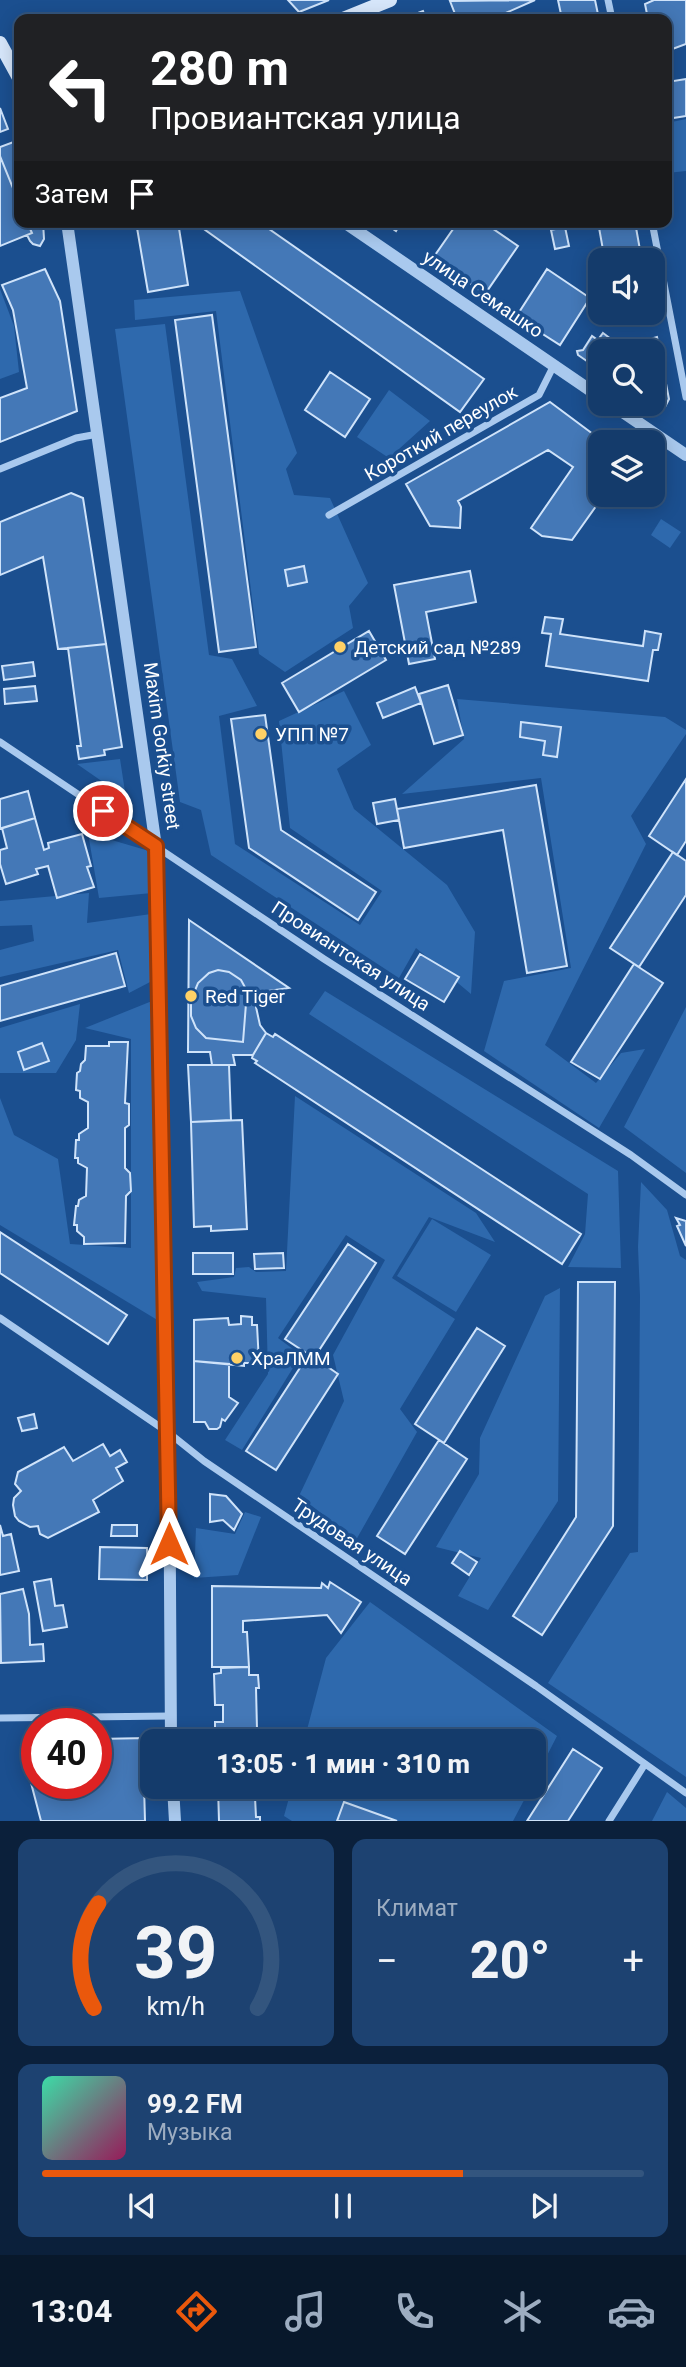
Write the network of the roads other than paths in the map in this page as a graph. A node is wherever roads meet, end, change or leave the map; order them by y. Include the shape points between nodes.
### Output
1 (390, 0) edge
2 (355, 14) edge
3 (0, 43) edge
4 (14, 69) edge
5 (68, 228) edge
6 (353, 228) edge
7 (653, 228) edge
8 (554, 365) junction
9 (588, 389) edge
10 (686, 397) edge
11 (629, 416) edge
12 (99, 433) junction
13 (686, 455) edge
14 (0, 469) edge
15 (329, 515) dead end
16 (0, 742) edge
17 (156, 846) junction
18 (686, 1195) edge
19 (0, 1318) edge
20 (169, 1433) junction
21 (170, 1716) junction
22 (0, 1718) edge
23 (171, 1729) edge
24 (645, 1764) junction
25 (686, 1793) edge
26 (174, 1799) edge
27 (175, 1821) edge
28 (609, 1821) edge

1 - 2 main road
3 - 4 main road
5 - 12 street, Maxim Gorkiy street
6 - 8 street, улица Семашко
7 - 10 street
8 - 9 street, улица Семашко
8 - 15 street, Короткий переулок via 539,395
11 - 13 street
12 - 14 street
12 - 17 street, Maxim Gorkiy street
16 - 17 street, Провиантская улица
17 - 18 street, Провиантская улица
17 - 20 street, Maxim Gorkiy street
19 - 20 street, Трудовая улица
20 - 21 street, Maxim Gorkiy street
20 - 24 street, Трудовая улица
21 - 22 street
21 - 23 street, Maxim Gorkiy street
24 - 25 street, Трудовая улица
24 - 28 street
26 - 27 street

